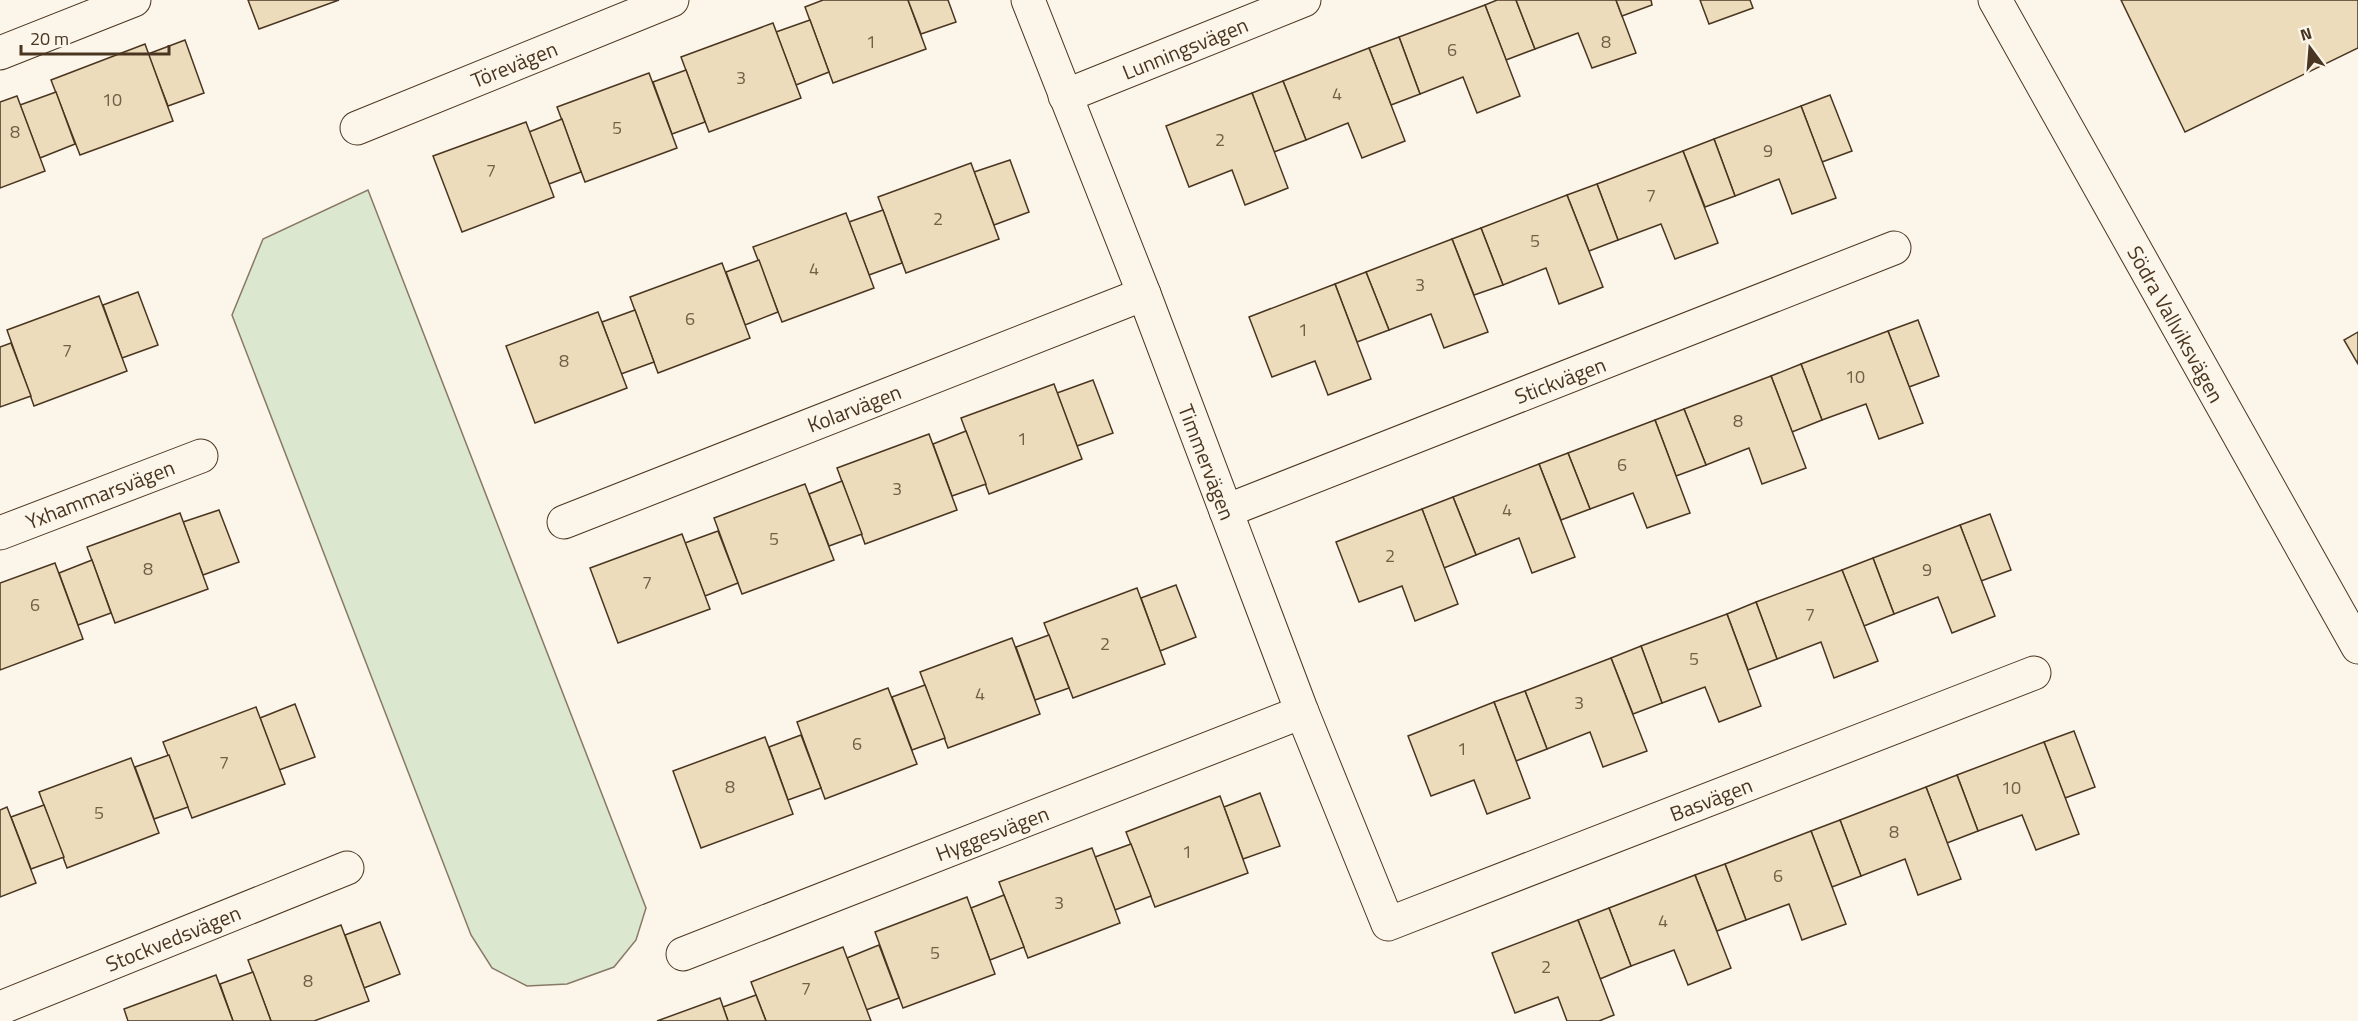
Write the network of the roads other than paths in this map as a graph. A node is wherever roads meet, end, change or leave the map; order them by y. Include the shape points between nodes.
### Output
1 (134, 0) edge
2 (672, 0) edge
3 (1028, 0) edge
4 (1304, 0) edge
5 (1995, 0) edge
6 (0, 52) edge
7 (1065, 96) junction
8 (357, 128) dead end
9 (1894, 248) dead end
10 (1144, 294) junction
11 (201, 456) dead end
12 (1226, 511) junction
13 (564, 522) dead end
14 (0, 533) edge
15 (2358, 647) edge
16 (2034, 673) dead end
17 (1302, 712) junction
18 (347, 868) dead end
19 (1388, 924) joint
20 (683, 954) dead end
21 (0, 1008) edge

1 - 6 street
2 - 8 street, Törevägen
3 - 7 street, Timmervägen
4 - 7 street, Lunningsvägen
5 - 15 street, Södra Vallviksvägen
7 - 10 street, Timmervägen
9 - 12 street, Stickvägen
10 - 12 street, Timmervägen
10 - 13 street, Kolarvägen
11 - 14 street, Yxhammarsvägen
12 - 17 street, Timmervägen
16 - 19 street, Basvägen
17 - 19 street, Timmervägen
17 - 20 street, Hyggesvägen
18 - 21 street, Stockvedsvägen

